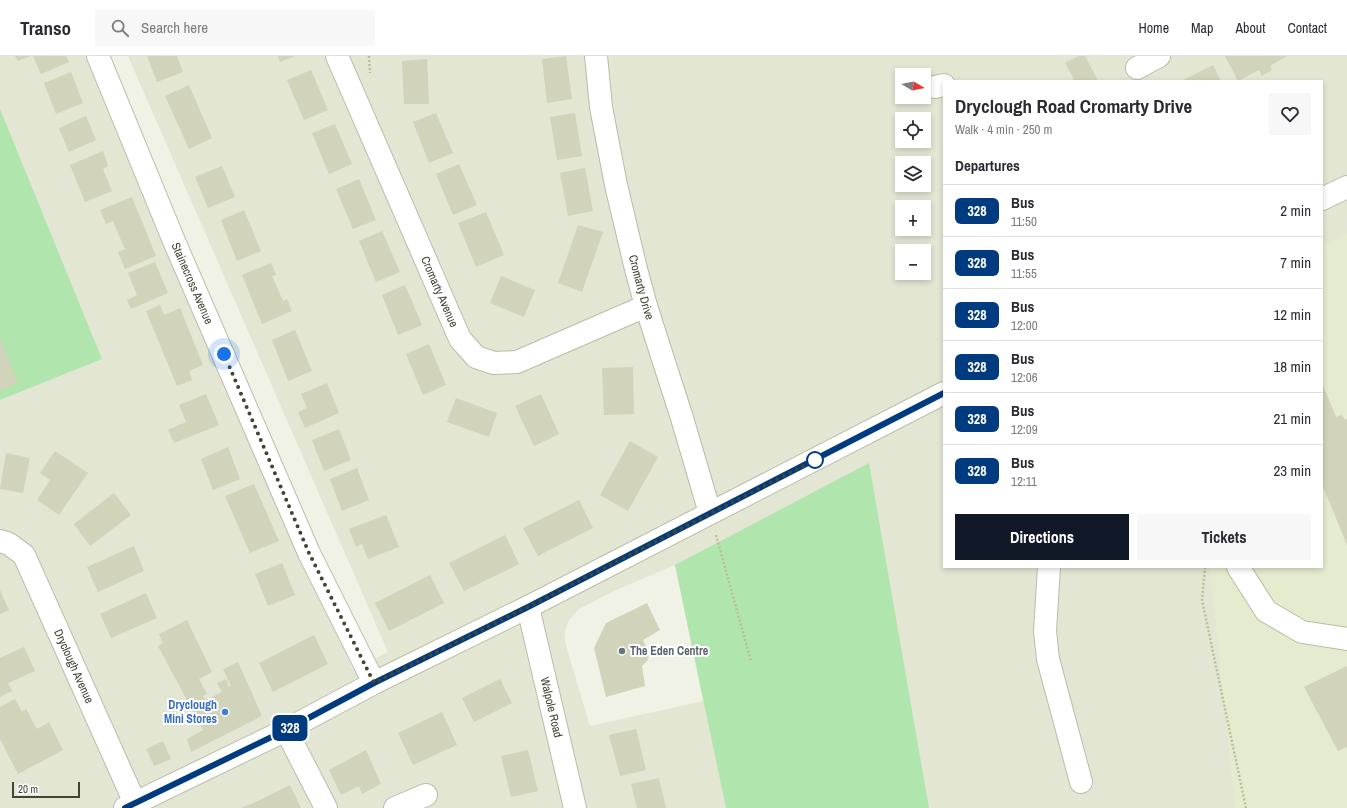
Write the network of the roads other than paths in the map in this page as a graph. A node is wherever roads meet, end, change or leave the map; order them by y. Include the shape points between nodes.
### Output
1 (98, 56) edge
2 (337, 56) edge
3 (596, 56) edge
4 (1159, 56) edge
5 (1137, 68) dead end
6 (1347, 186) edge
7 (1323, 198) edge
8 (646, 306) junction
9 (943, 394) edge
10 (710, 513) junction
11 (0, 541) edge
12 (1049, 568) edge
13 (1239, 568) edge
14 (528, 607) junction
15 (1347, 640) edge
16 (374, 683) junction
17 (286, 730) junction
18 (1081, 782) dead end
19 (426, 795) dead end
20 (130, 805) edge
21 (326, 808) edge
22 (395, 808) edge
23 (575, 808) edge

1 - 16 street, Stainecross Avenue via 174,241 309,553
2 - 8 street, Cromarty Avenue via 460,339 476,357 494,363 516,362
3 - 8 street, Cromarty Drive via 601,107 616,185
4 - 5 street
6 - 7 street
8 - 10 street, Cromarty Drive
9 - 10 street
10 - 14 street
11 - 20 street, Dryclough Avenue via 10,544 24,555
12 - 18 street via 1045,631 1048,659
13 - 15 street via 1266,611 1302,632
14 - 16 street
14 - 23 street, Walpole Road
16 - 17 street
17 - 20 street
17 - 21 street
19 - 22 street

